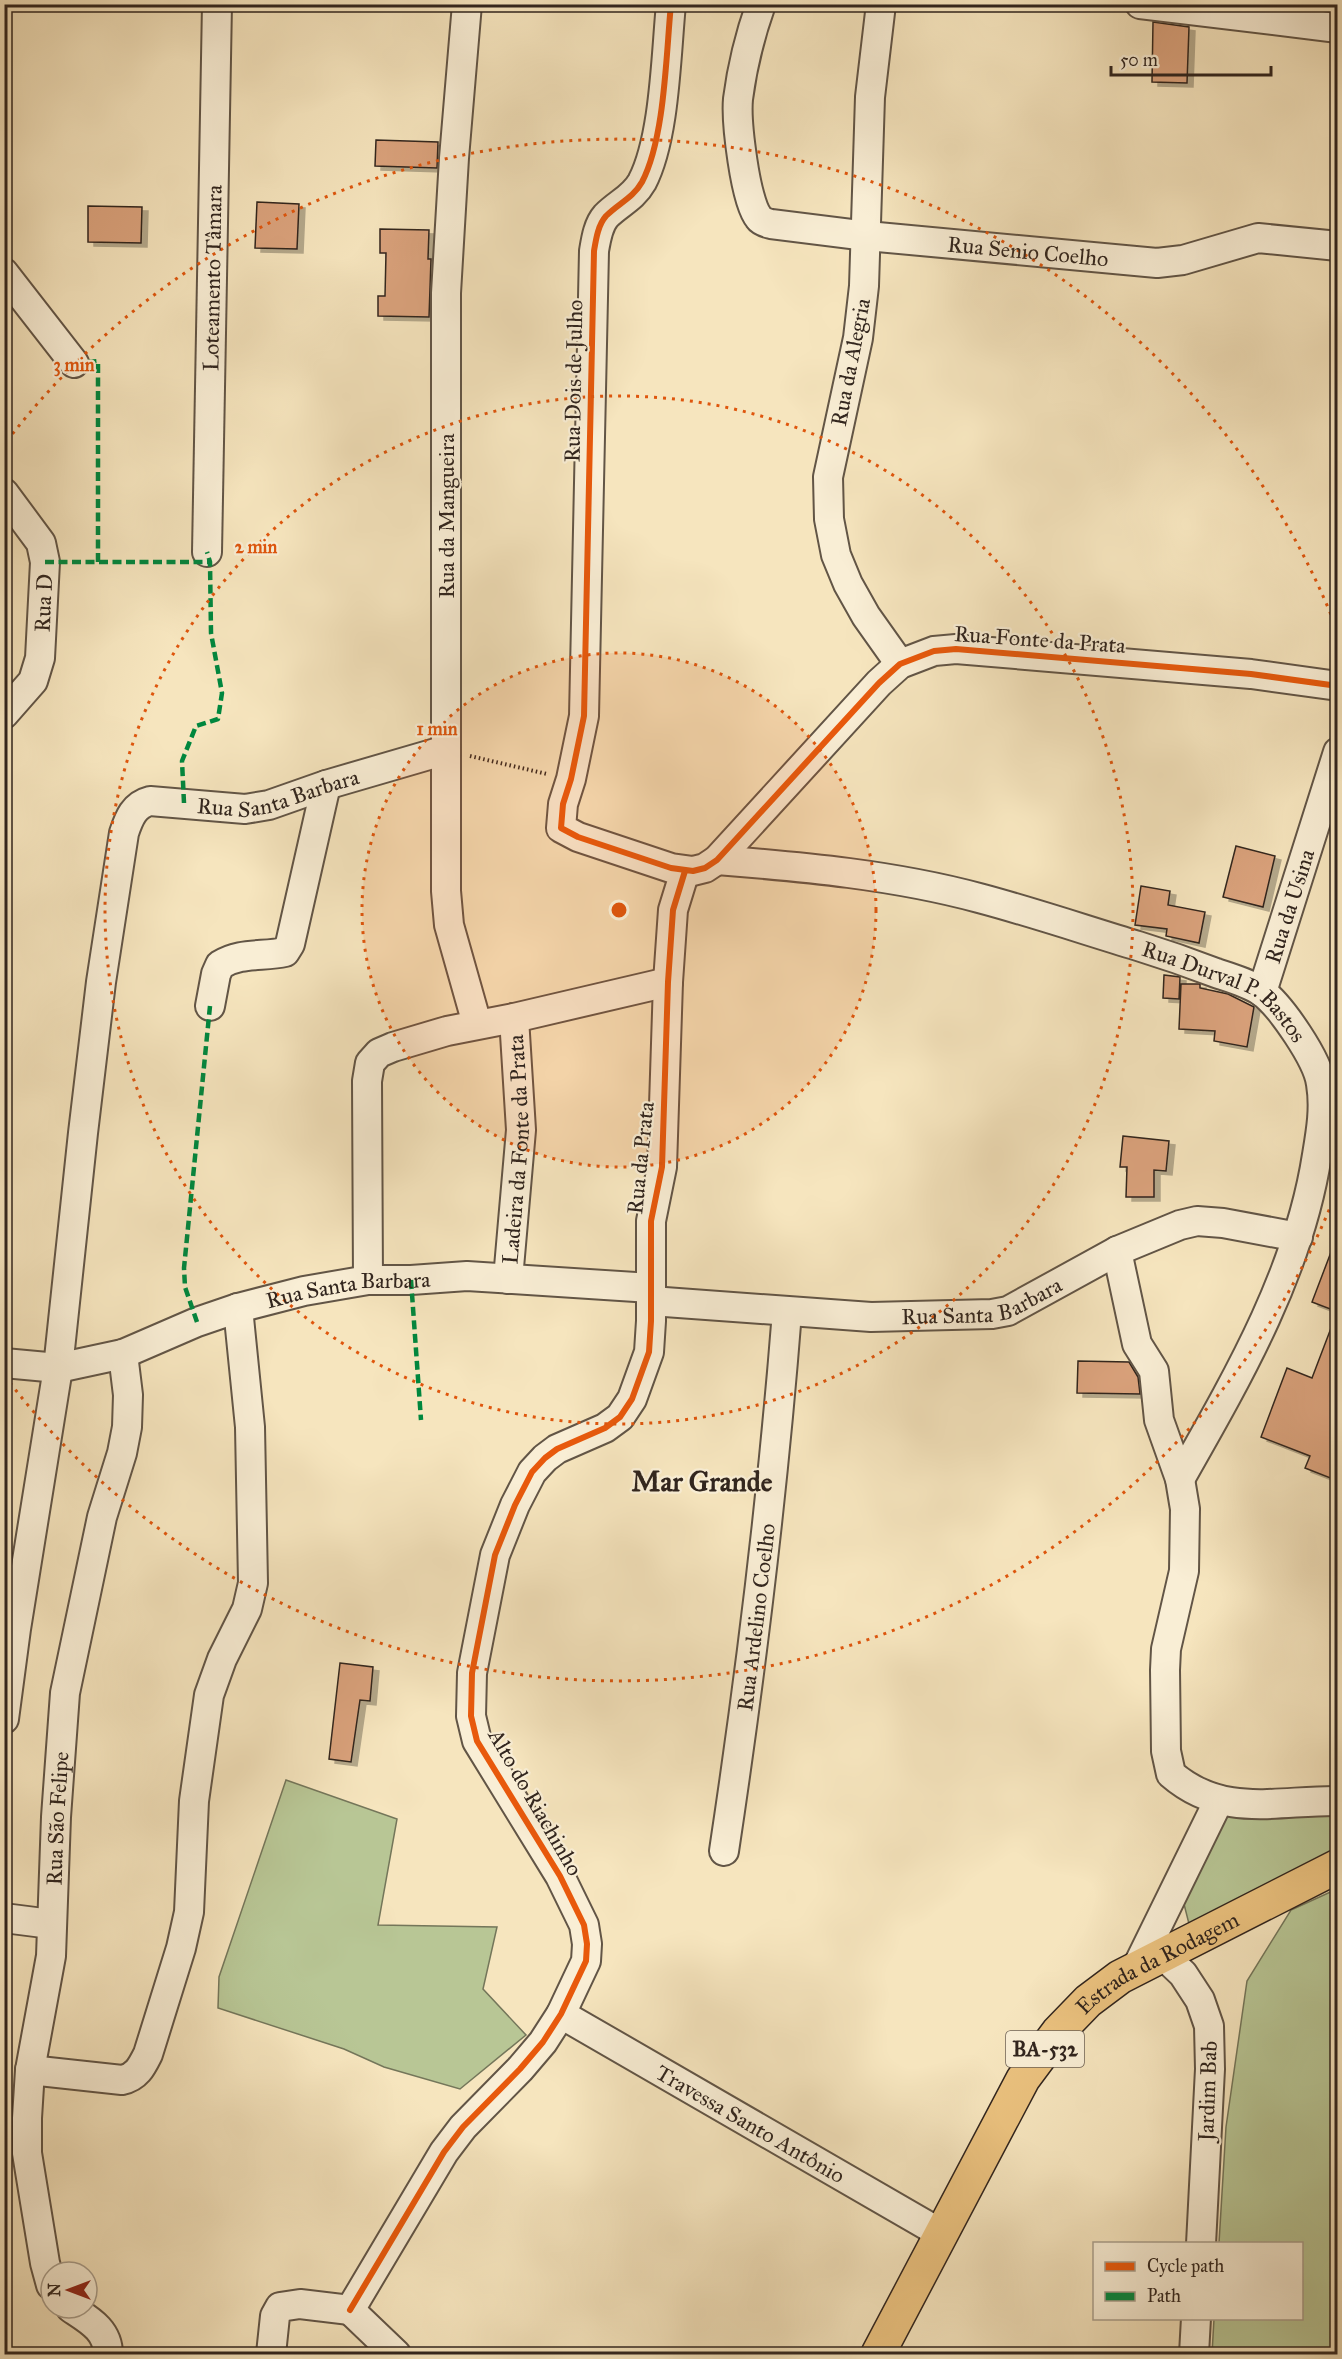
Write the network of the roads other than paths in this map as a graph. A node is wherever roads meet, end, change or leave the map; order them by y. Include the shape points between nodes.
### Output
1 (217, 4) edge
2 (467, 4) edge
3 (671, 4) edge
4 (761, 4) edge
5 (881, 4) edge
6 (1140, 4) edge
7 (1338, 28) edge
8 (867, 236) junction
9 (1338, 246) edge
10 (4, 273) edge
11 (74, 363) dead end
12 (4, 493) edge
13 (207, 552) dead end
14 (900, 664) junction
15 (1338, 686) edge
16 (4, 714) edge
17 (446, 750) junction
18 (1338, 752) edge
19 (326, 785) junction
20 (717, 860) junction
21 (685, 871) junction
22 (668, 982) junction
23 (1262, 992) junction
24 (210, 1006) dead end
25 (514, 1018) junction
26 (477, 1024) junction
27 (1298, 1237) junction
28 (1117, 1251) junction
29 (508, 1279) junction
30 (368, 1280) junction
31 (651, 1295) junction
32 (238, 1308) junction
33 (787, 1312) junction
34 (123, 1354) junction
35 (4, 1363) edge
36 (58, 1368) junction
37 (1180, 1479) junction
38 (4, 1719) edge
39 (1220, 1800) junction
40 (1338, 1801) edge
41 (724, 1851) dead end
42 (1338, 1866) edge
43 (4, 1918) edge
44 (51, 1924) junction
45 (1150, 1960) junction
46 (561, 2014) junction
47 (30, 2070) junction
48 (940, 2233) junction
49 (1201, 2242) edge
50 (45, 2260) edge
51 (350, 2310) junction
52 (89, 2320) edge
53 (1196, 2320) edge
54 (108, 2355) edge
55 (271, 2355) edge
56 (396, 2355) edge
57 (878, 2355) edge
58 (1194, 2355) edge

1 - 13 street, Loteamento Tâmara
2 - 17 street, Rua da Mangueira via 446,293
3 - 21 street, Rua Dois de Julho via 653,153 633,196 605,217 594,251 584,716 561,828
4 - 8 street, Rua Senio Coelho via 738,103 746,180 759,219 771,225
5 - 8 street, Rua da Alegria via 870,109
6 - 7 street
8 - 9 street, Rua Senio Coelho via 1157,263 1183,260 1258,238
8 - 14 street, Rua da Alegria via 858,338 828,477 829,519 836,555 848,584
10 - 11 street
12 - 16 street, Rua D via 41,543 45,562 37,671
14 - 15 street, Rua Fonte da Prata via 934,651 956,649 1251,674
14 - 20 street, Rua Fonte da Prata
17 - 19 street, Rua Santa Barbara
17 - 26 street, Rua da Mangueira via 446,912
18 - 23 street, Rua da Usina
19 - 24 street via 290,944 285,952 237,956 220,964
19 - 36 street, Rua Santa Barbara via 245,809 162,801 141,803 134,810 124,833 101,982
20 - 21 street, Rua Fonte da Prata via 705,868
20 - 23 street, Rua Durval P. Bastos via 854,874 978,898 1165,955
21 - 22 street via 673,910
22 - 25 street
22 - 31 street, Rua da Prata via 662,1167 651,1221
23 - 27 street, Rua Durval P. Bastos via 1307,1049 1321,1081 1320,1141
25 - 26 street
25 - 29 street, Ladeira da Fonte da Prata via 521,1130
26 - 30 street via 393,1047 379,1053 370,1063
27 - 28 street, Rua Santa Barbara via 1197,1221
27 - 37 street, Rua Durval P. Bastos via 1266,1318
28 - 33 street, Rua Santa Barbara via 1008,1311 992,1314 871,1317
28 - 37 street via 1133,1331 1154,1371 1159,1420
29 - 30 street, Rua Santa Barbara via 467,1276
29 - 31 street, Rua Santa Barbara
30 - 32 street, Rua Santa Barbara
31 - 33 street, Rua Santa Barbara
31 - 46 street, Alto do Riachinho via 649,1352 632,1399 620,1417 605,1428 545,1458 532,1472 515,1505 495,1555 472,1672 471,1716 477,1741 560,1876 584,1925 586,1961
32 - 34 street, Rua Santa Barbara
32 - 47 street via 250,1427 253,1583 247,1609 214,1680 204,1716 194,1801 189,1912 181,1948 148,2054 132,2078
33 - 41 street, Rua Ardelino Coelho via 765,1553
34 - 36 street, Rua Santa Barbara
34 - 44 street, Rua São Felipe via 127,1427 102,1517 65,1693
35 - 36 street, Rua Santa Barbara
36 - 38 street
37 - 39 street via 1186,1542 1184,1571 1166,1649 1166,1751 1171,1774
39 - 40 street via 1250,1805
39 - 45 street
42 - 45 main road, Estrada da Rodagem / BA-532
43 - 44 street
44 - 47 street, Rua São Felipe via 48,1974
45 - 48 main road, Estrada da Rodagem / BA-532 via 1088,2001 1058,2032 1030,2069
45 - 49 street, Jardim Bab via 1183,1974 1200,2000 1209,2026
46 - 48 street, Travessa Santo Antônio
46 - 51 street, Alto do Riachinho via 536,2051 444,2152
47 - 50 street, Rua São Felipe via 27,2154
48 - 57 main road, Estrada da Rodagem / BA-532
51 - 55 street via 300,2304 280,2307 275,2316
51 - 56 street
52 - 54 street via 105,2339
53 - 58 street

